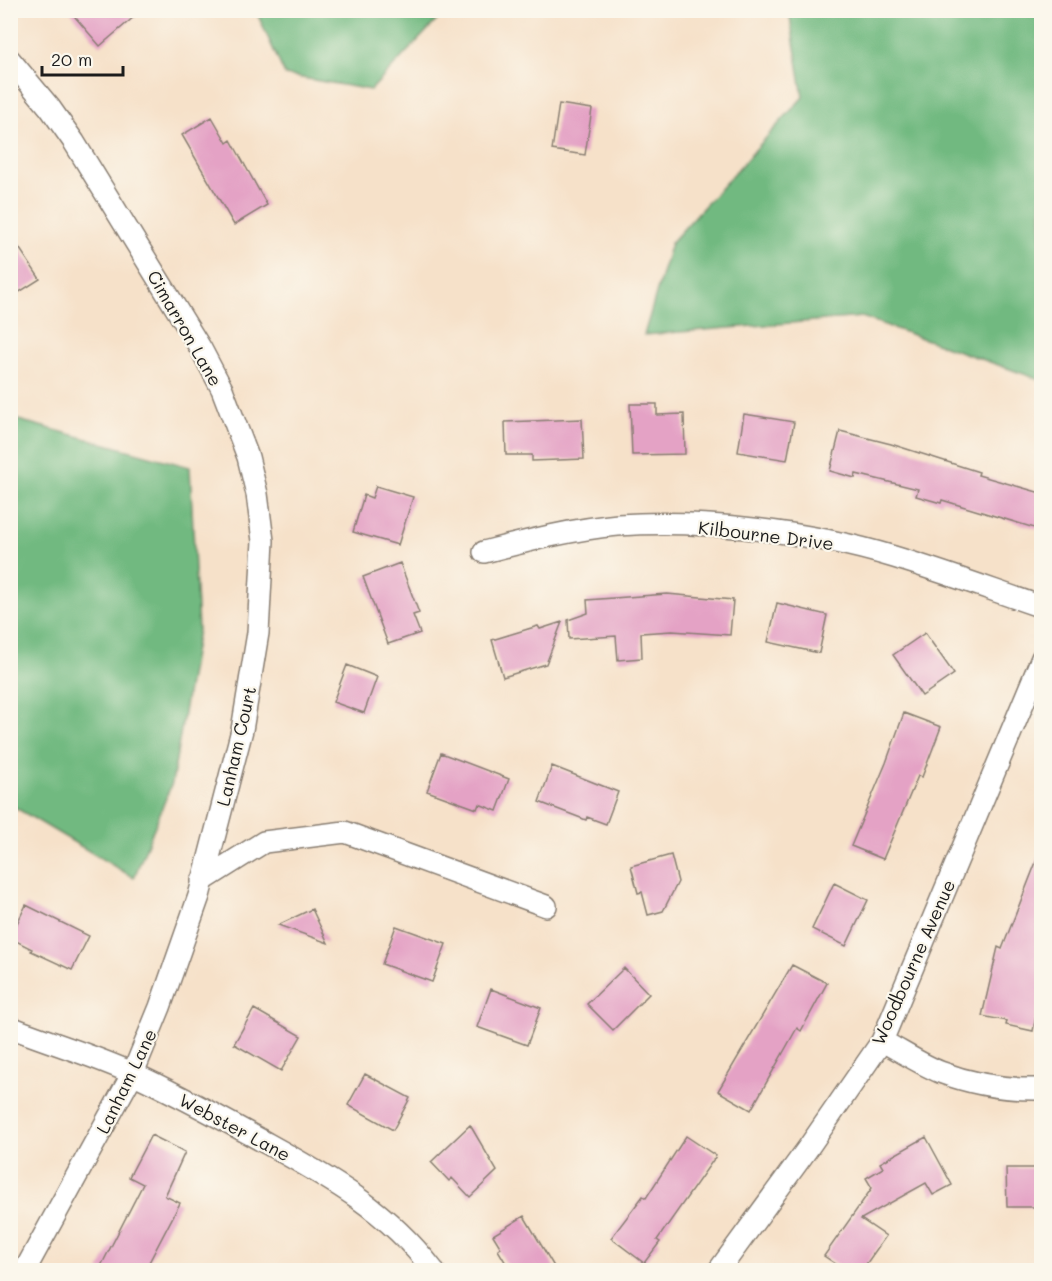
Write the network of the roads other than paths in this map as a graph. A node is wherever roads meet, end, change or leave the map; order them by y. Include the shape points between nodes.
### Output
1 (10, 60) edge
2 (484, 552) dead end
3 (1041, 607) edge
4 (258, 633) joint
5 (1041, 658) edge
6 (208, 859) joint
7 (202, 881) junction
8 (546, 906) dead end
9 (10, 1027) edge
10 (882, 1041) junction
11 (133, 1073) junction
12 (1041, 1089) edge
13 (26, 1270) edge
14 (433, 1270) edge
15 (719, 1270) edge

1 - 4 street, Cimarron Lane via 74,142 222,389 248,457 259,502 263,541
2 - 3 street, Kilbourne Drive via 616,525 722,527 788,534 893,557
4 - 6 street, Lanham Court via 242,730
5 - 10 street, Woodbourne Avenue
6 - 7 street, Lanham Lane
7 - 8 street via 264,842 345,832
7 - 11 street, Lanham Lane via 160,1007
9 - 11 street, Webster Lane
10 - 12 street via 939,1071 969,1081
10 - 15 street, Woodbourne Avenue
11 - 13 street, Lanham Lane
11 - 14 street, Webster Lane via 229,1122 367,1203 417,1249

